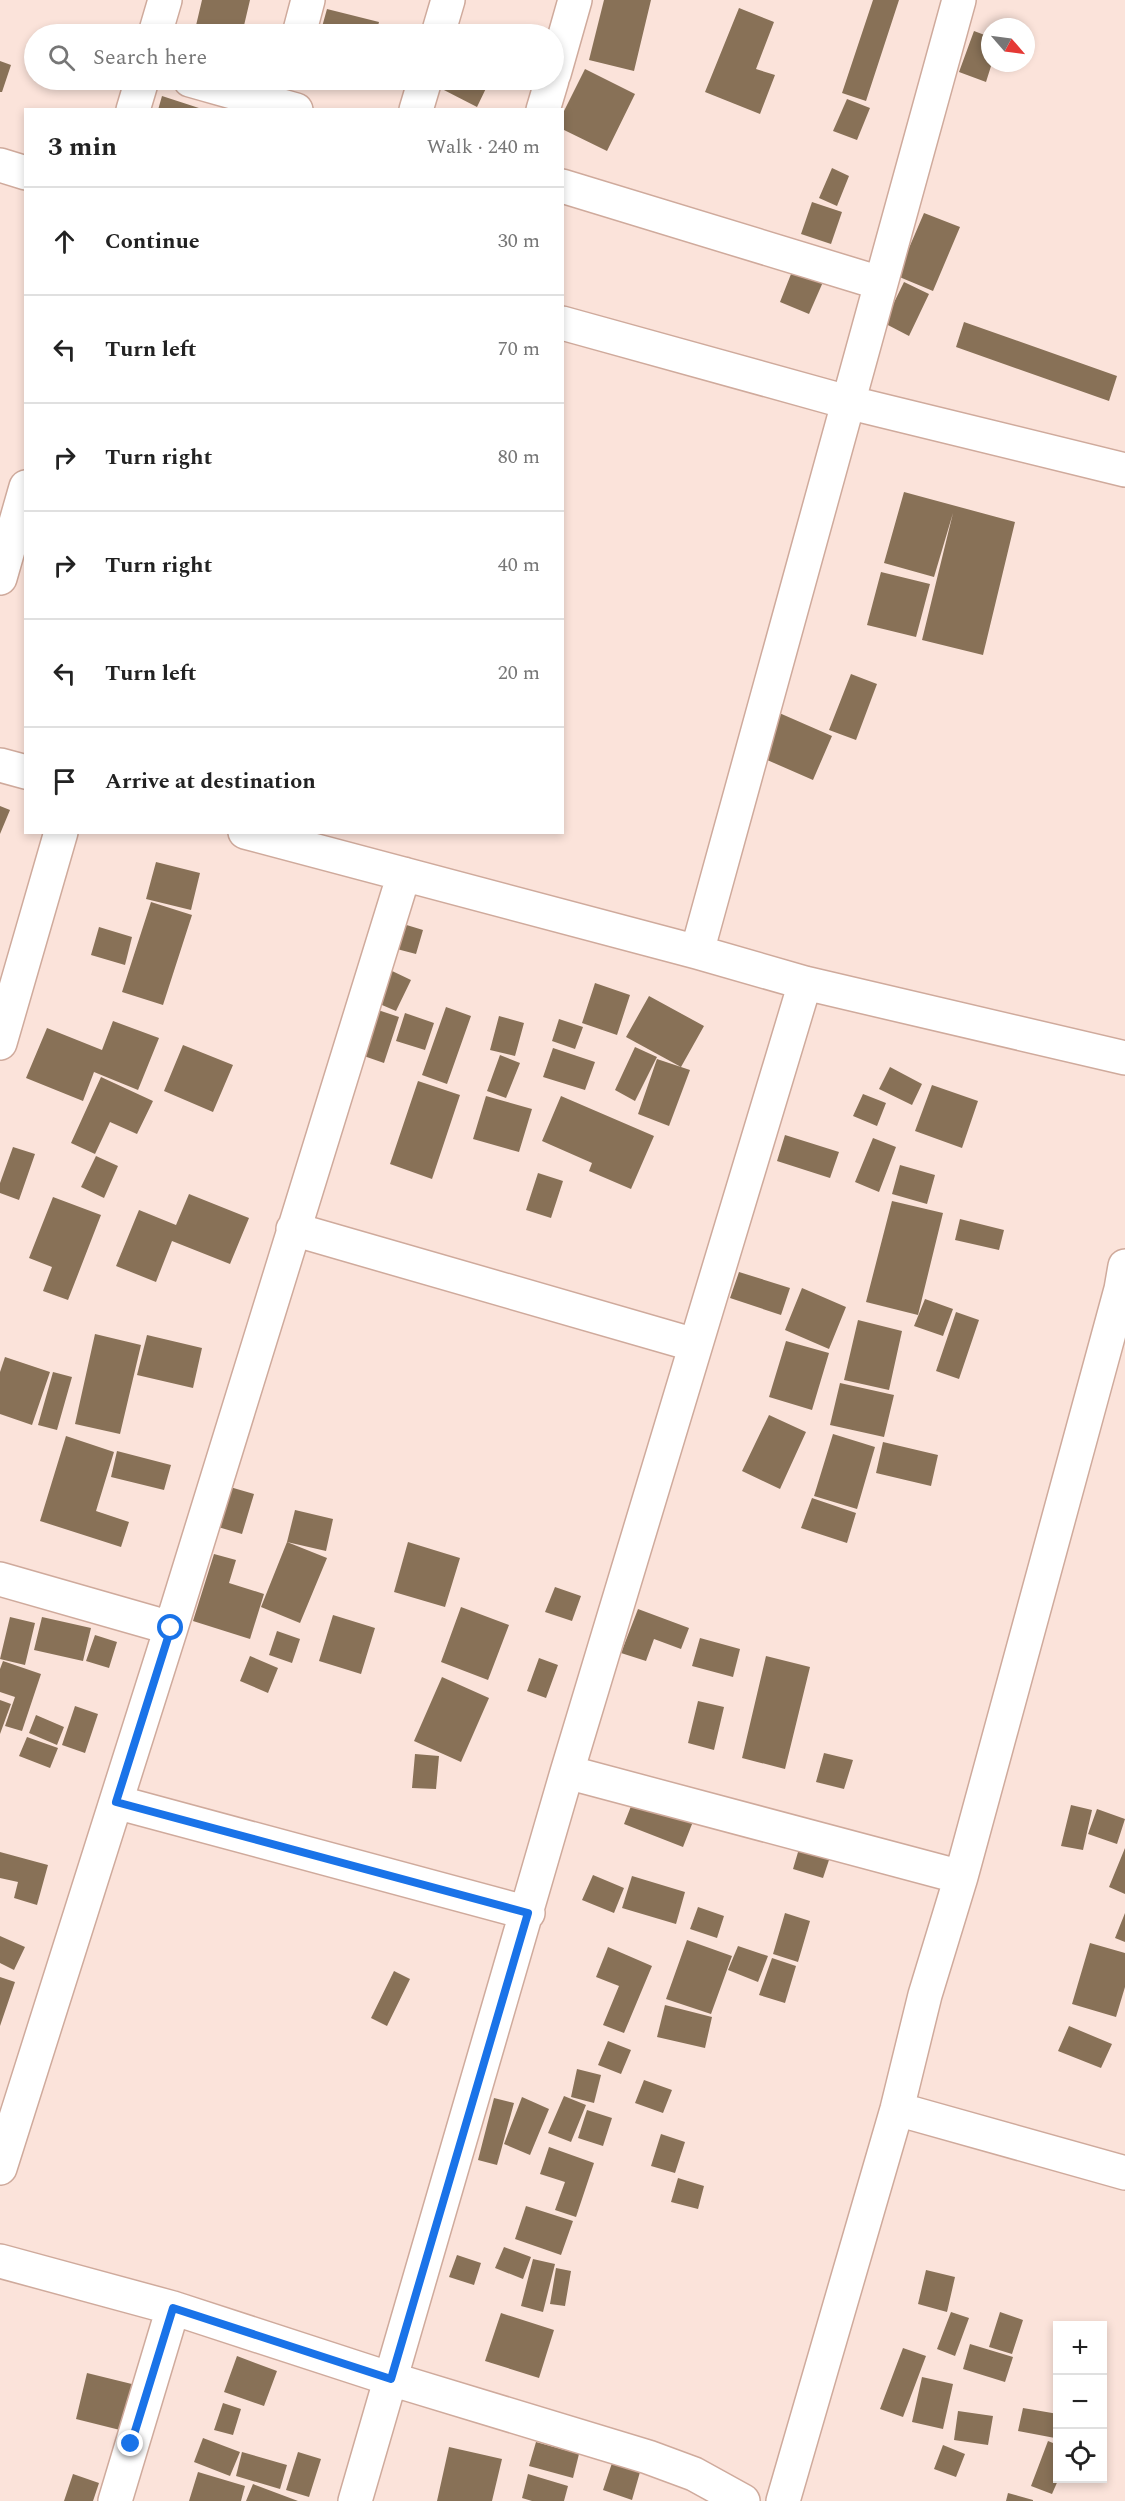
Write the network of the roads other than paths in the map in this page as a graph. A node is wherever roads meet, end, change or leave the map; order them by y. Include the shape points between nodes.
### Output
1 (165, 0) edge
2 (308, 0) edge
3 (448, 0) edge
4 (575, 0) edge
5 (958, 0) edge
6 (158, 24) edge
7 (301, 24) edge
8 (441, 24) edge
9 (564, 39) edge
10 (139, 90) edge
11 (244, 90) edge
12 (422, 90) edge
13 (549, 90) edge
14 (287, 98) edge
15 (134, 108) edge
16 (417, 108) edge
17 (544, 108) edge
18 (0, 165) edge
19 (24, 172) edge
20 (564, 187) edge
21 (880, 283) junction
22 (564, 324) edge
23 (847, 402) junction
24 (1125, 470) edge
25 (24, 495) edge
26 (0, 578) edge
27 (0, 765) edge
28 (24, 771) edge
29 (60, 834) edge
30 (253, 834) edge
31 (404, 874) junction
32 (697, 952) junction
33 (805, 983) junction
34 (0, 1043) edge
35 (1125, 1058) edge
36 (292, 1229) junction
37 (1124, 1281) edge
38 (695, 1345) junction
39 (0, 1579) edge
40 (171, 1628) junction
41 (567, 1772) junction
42 (116, 1802) junction
43 (961, 1877) junction
44 (528, 1913) junction
45 (897, 2109) junction
46 (0, 2168) edge
47 (1125, 2173) edge
48 (0, 2261) edge
49 (173, 2308) junction
50 (391, 2379) junction
51 (115, 2501) edge
52 (355, 2501) edge
53 (743, 2501) edge
54 (783, 2501) edge

1 - 6 street
2 - 7 street
3 - 8 street
4 - 9 street
5 - 21 street
10 - 15 street
11 - 14 street
12 - 16 street
13 - 17 street
18 - 19 street
20 - 21 street
21 - 23 street
22 - 23 street
23 - 24 street
23 - 32 street
25 - 26 street
27 - 28 street
29 - 34 street
30 - 31 street
31 - 32 street
31 - 36 street
32 - 33 street
33 - 35 street
33 - 38 street
36 - 38 street
36 - 40 street
37 - 43 street
38 - 41 street
39 - 40 street
40 - 42 street
41 - 43 street
41 - 44 street
42 - 44 street
42 - 46 street
43 - 45 street via 925,1995
44 - 50 street
45 - 47 street
45 - 54 street
48 - 49 street
49 - 50 street
49 - 51 street
50 - 52 street
50 - 53 street via 648,2457 694,2474

